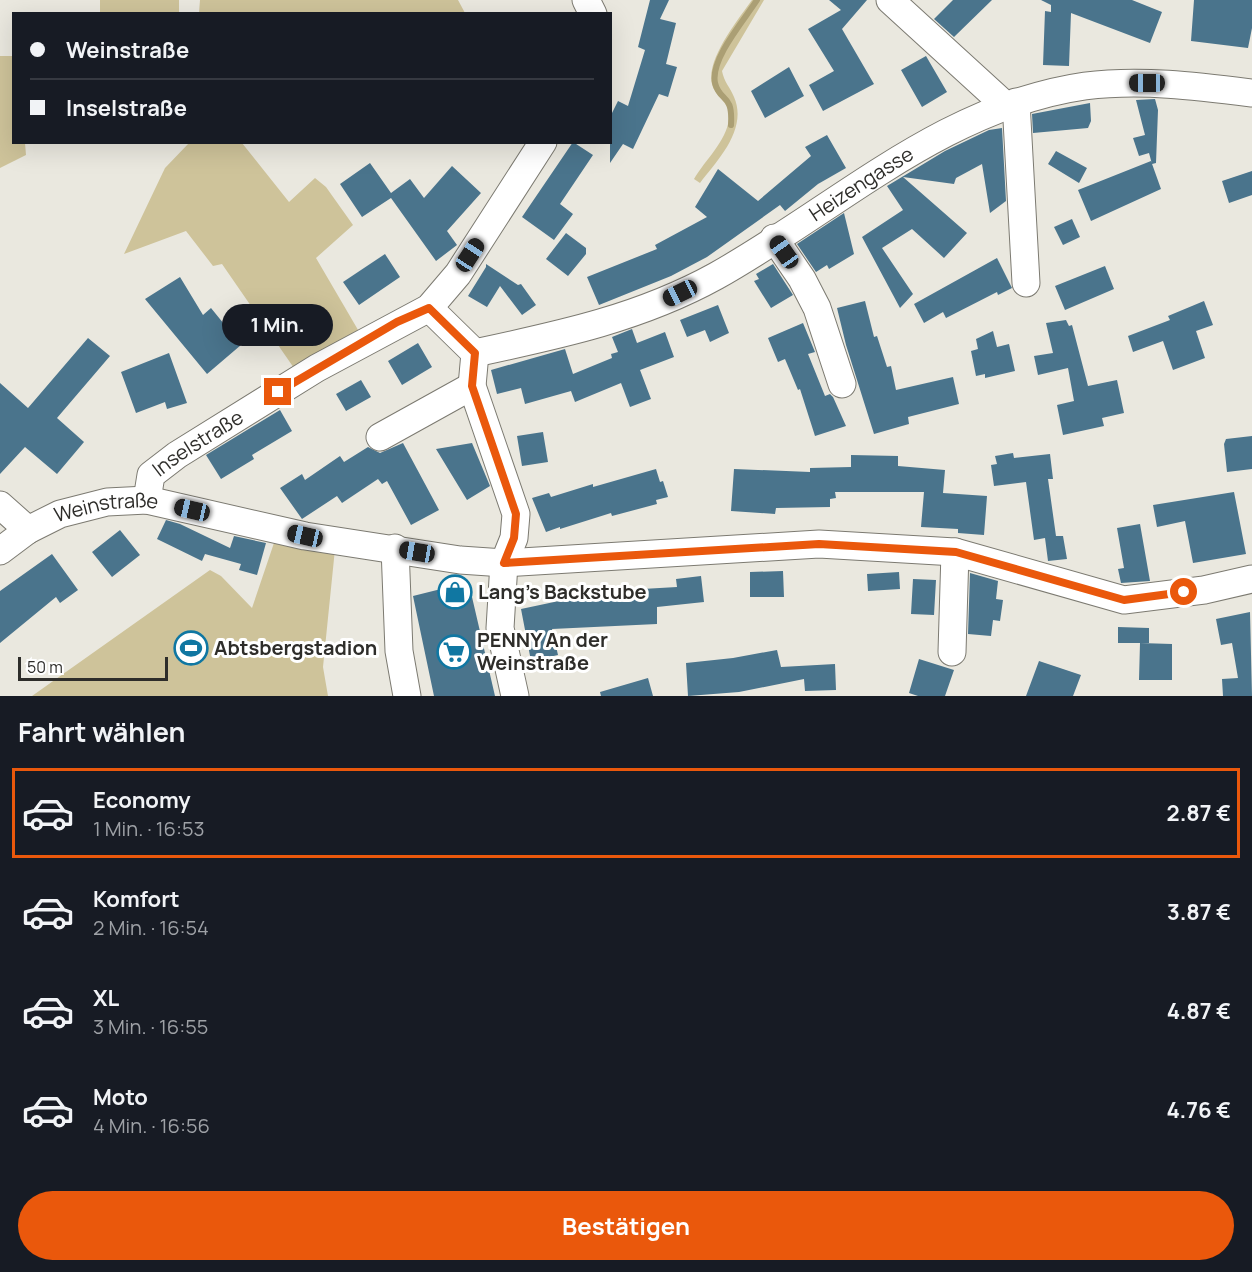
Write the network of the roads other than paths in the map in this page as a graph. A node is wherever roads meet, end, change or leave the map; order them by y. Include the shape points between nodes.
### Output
1 (890, 0) edge
2 (1252, 93) edge
3 (1011, 104) junction
4 (542, 144) edge
5 (774, 238) junction
6 (1026, 283) dead end
7 (429, 308) junction
8 (475, 353) junction
9 (842, 384) dead end
10 (472, 386) junction
11 (380, 437) dead end
12 (147, 500) junction
13 (0, 505) edge
14 (28, 530) junction
15 (395, 548) junction
16 (0, 551) edge
17 (956, 552) junction
18 (504, 563) junction
19 (1252, 579) edge
20 (952, 652) dead end
21 (408, 696) edge
22 (515, 696) edge

1 - 3 street
2 - 3 street, Heizengasse via 1168,83 1126,84 1074,88
3 - 5 street, Heizengasse via 975,118 848,190
3 - 6 street
4 - 7 street via 458,274
5 - 8 street, Heizengasse via 716,276 644,311 575,332
5 - 9 street via 817,308
7 - 8 street
7 - 12 street, Inselstraße via 317,368 177,455 151,475
8 - 10 street
10 - 11 street
10 - 18 street via 516,514 514,538
12 - 14 street, Weinstraße via 107,502 79,509
12 - 15 street, Weinstraße via 305,536
13 - 14 street
14 - 16 street, Weinstraße
15 - 18 street, Weinstraße via 460,560
15 - 21 street via 399,651
17 - 18 street, Weinstraße via 819,544
17 - 19 street, Weinstraße via 1124,600 1204,590
17 - 20 street
18 - 22 street via 500,628

